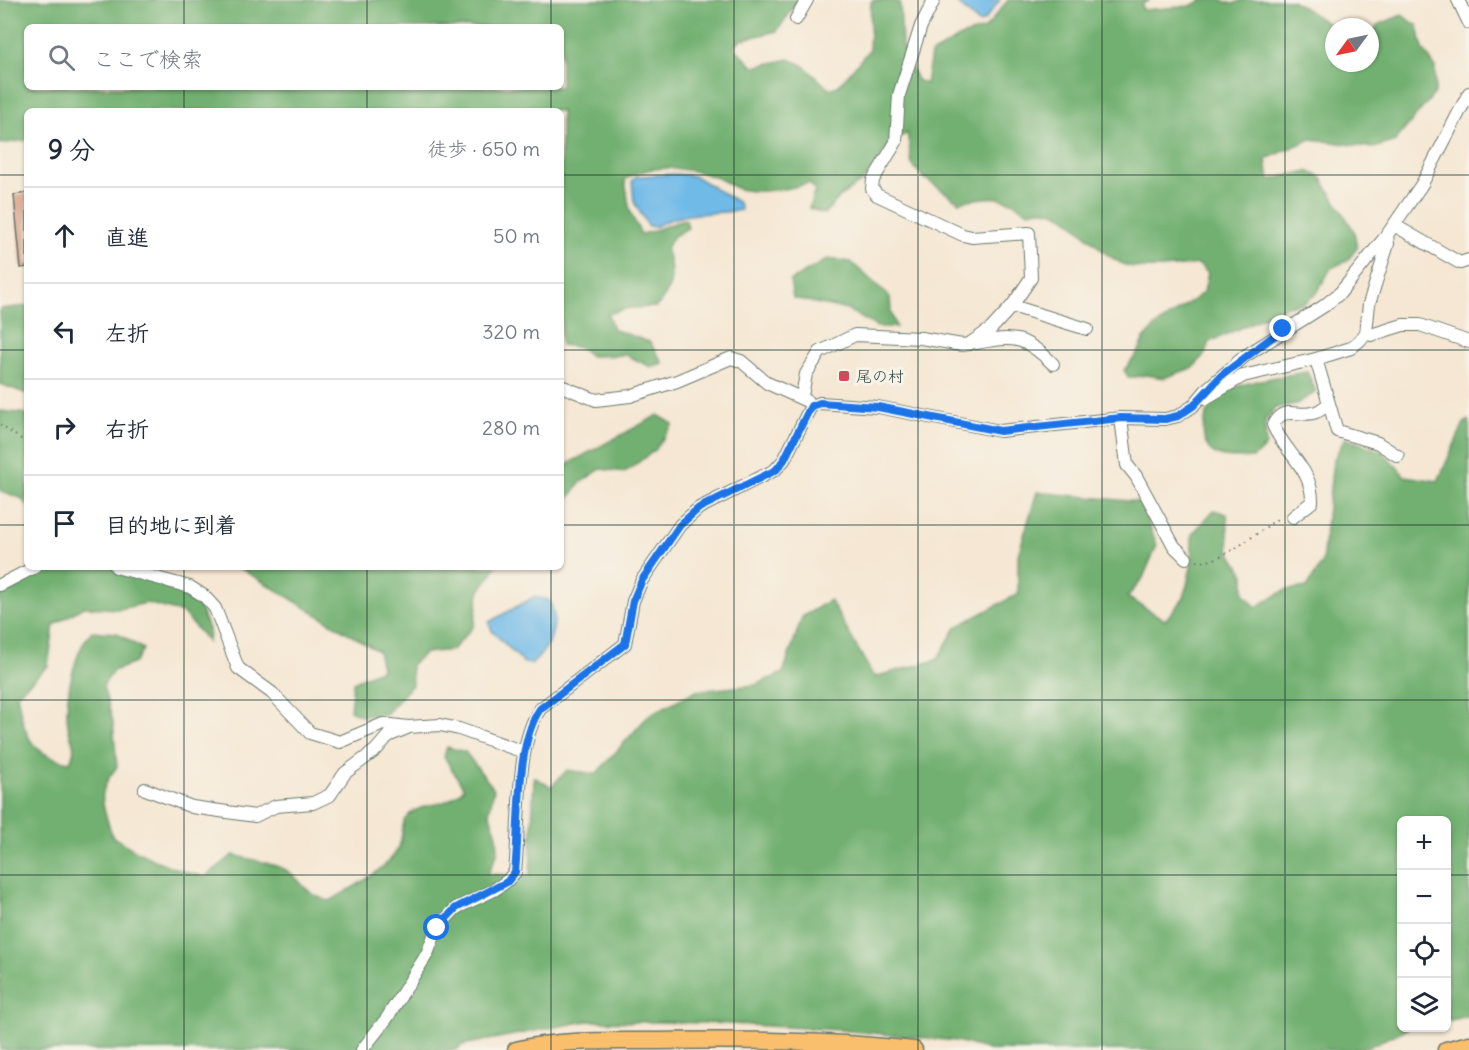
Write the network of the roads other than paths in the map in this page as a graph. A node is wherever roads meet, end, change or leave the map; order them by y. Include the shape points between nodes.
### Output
1 (807, 0) edge
2 (934, 0) edge
3 (1458, 0) edge
4 (796, 19) dead end
5 (1469, 23) edge
6 (1469, 93) edge
7 (1390, 230) junction
8 (1469, 260) edge
9 (1012, 306) junction
10 (1087, 329) dead end
11 (1366, 333) junction
12 (1469, 342) edge
13 (969, 344) junction
14 (1316, 359) junction
15 (1053, 364) dead end
16 (564, 387) edge
17 (802, 396) junction
18 (1200, 398) junction
19 (1328, 405) junction
20 (811, 406) junction
21 (1121, 418) junction
22 (1398, 456) dead end
23 (1293, 517) road end
24 (1186, 558) road end
25 (29, 570) edge
26 (127, 570) edge
27 (0, 585) edge
28 (408, 728) junction
29 (524, 752) junction
30 (145, 789) dead end
31 (1469, 1044) edge
32 (362, 1050) edge
33 (516, 1050) edge
34 (914, 1050) edge
35 (1446, 1050) edge

1 - 4 street
2 - 9 street via 921,26 899,94 896,142 873,180 872,189 877,195 963,235 1029,234 1031,278
3 - 5 street
6 - 7 street via 1422,184
7 - 8 street via 1460,263
7 - 11 street via 1369,304
7 - 18 street via 1340,293 1245,356
9 - 10 street
9 - 13 street via 991,329
11 - 12 street via 1380,334 1403,325 1420,325
11 - 14 street via 1351,348
13 - 15 street via 995,338 1021,340 1037,348
13 - 17 street via 855,335 820,352 806,374
14 - 18 street via 1257,371
14 - 19 street
16 - 17 street via 596,400 630,396 731,358 741,361 767,383
17 - 20 street
18 - 21 street via 1178,416
19 - 22 street via 1337,430 1378,444
19 - 23 street via 1316,412 1287,411 1273,425 1302,466 1312,492 1311,502
20 - 21 street via 820,403 878,407 1000,431
20 - 29 street via 776,470 699,508 680,525 642,580 633,601 625,644 540,709 533,719
21 - 24 street via 1126,465 1174,546
25 - 27 street
26 - 28 street via 190,587 204,596 215,608 238,668 272,693 310,733 340,742 384,724
28 - 29 street via 440,725
28 - 30 street via 388,736 376,750 352,766 330,795 313,803 276,806 255,816 192,807
29 - 32 street via 515,872 507,882 463,903 442,922 387,1018
31 - 35 main road
33 - 34 main road via 625,1041 739,1040

